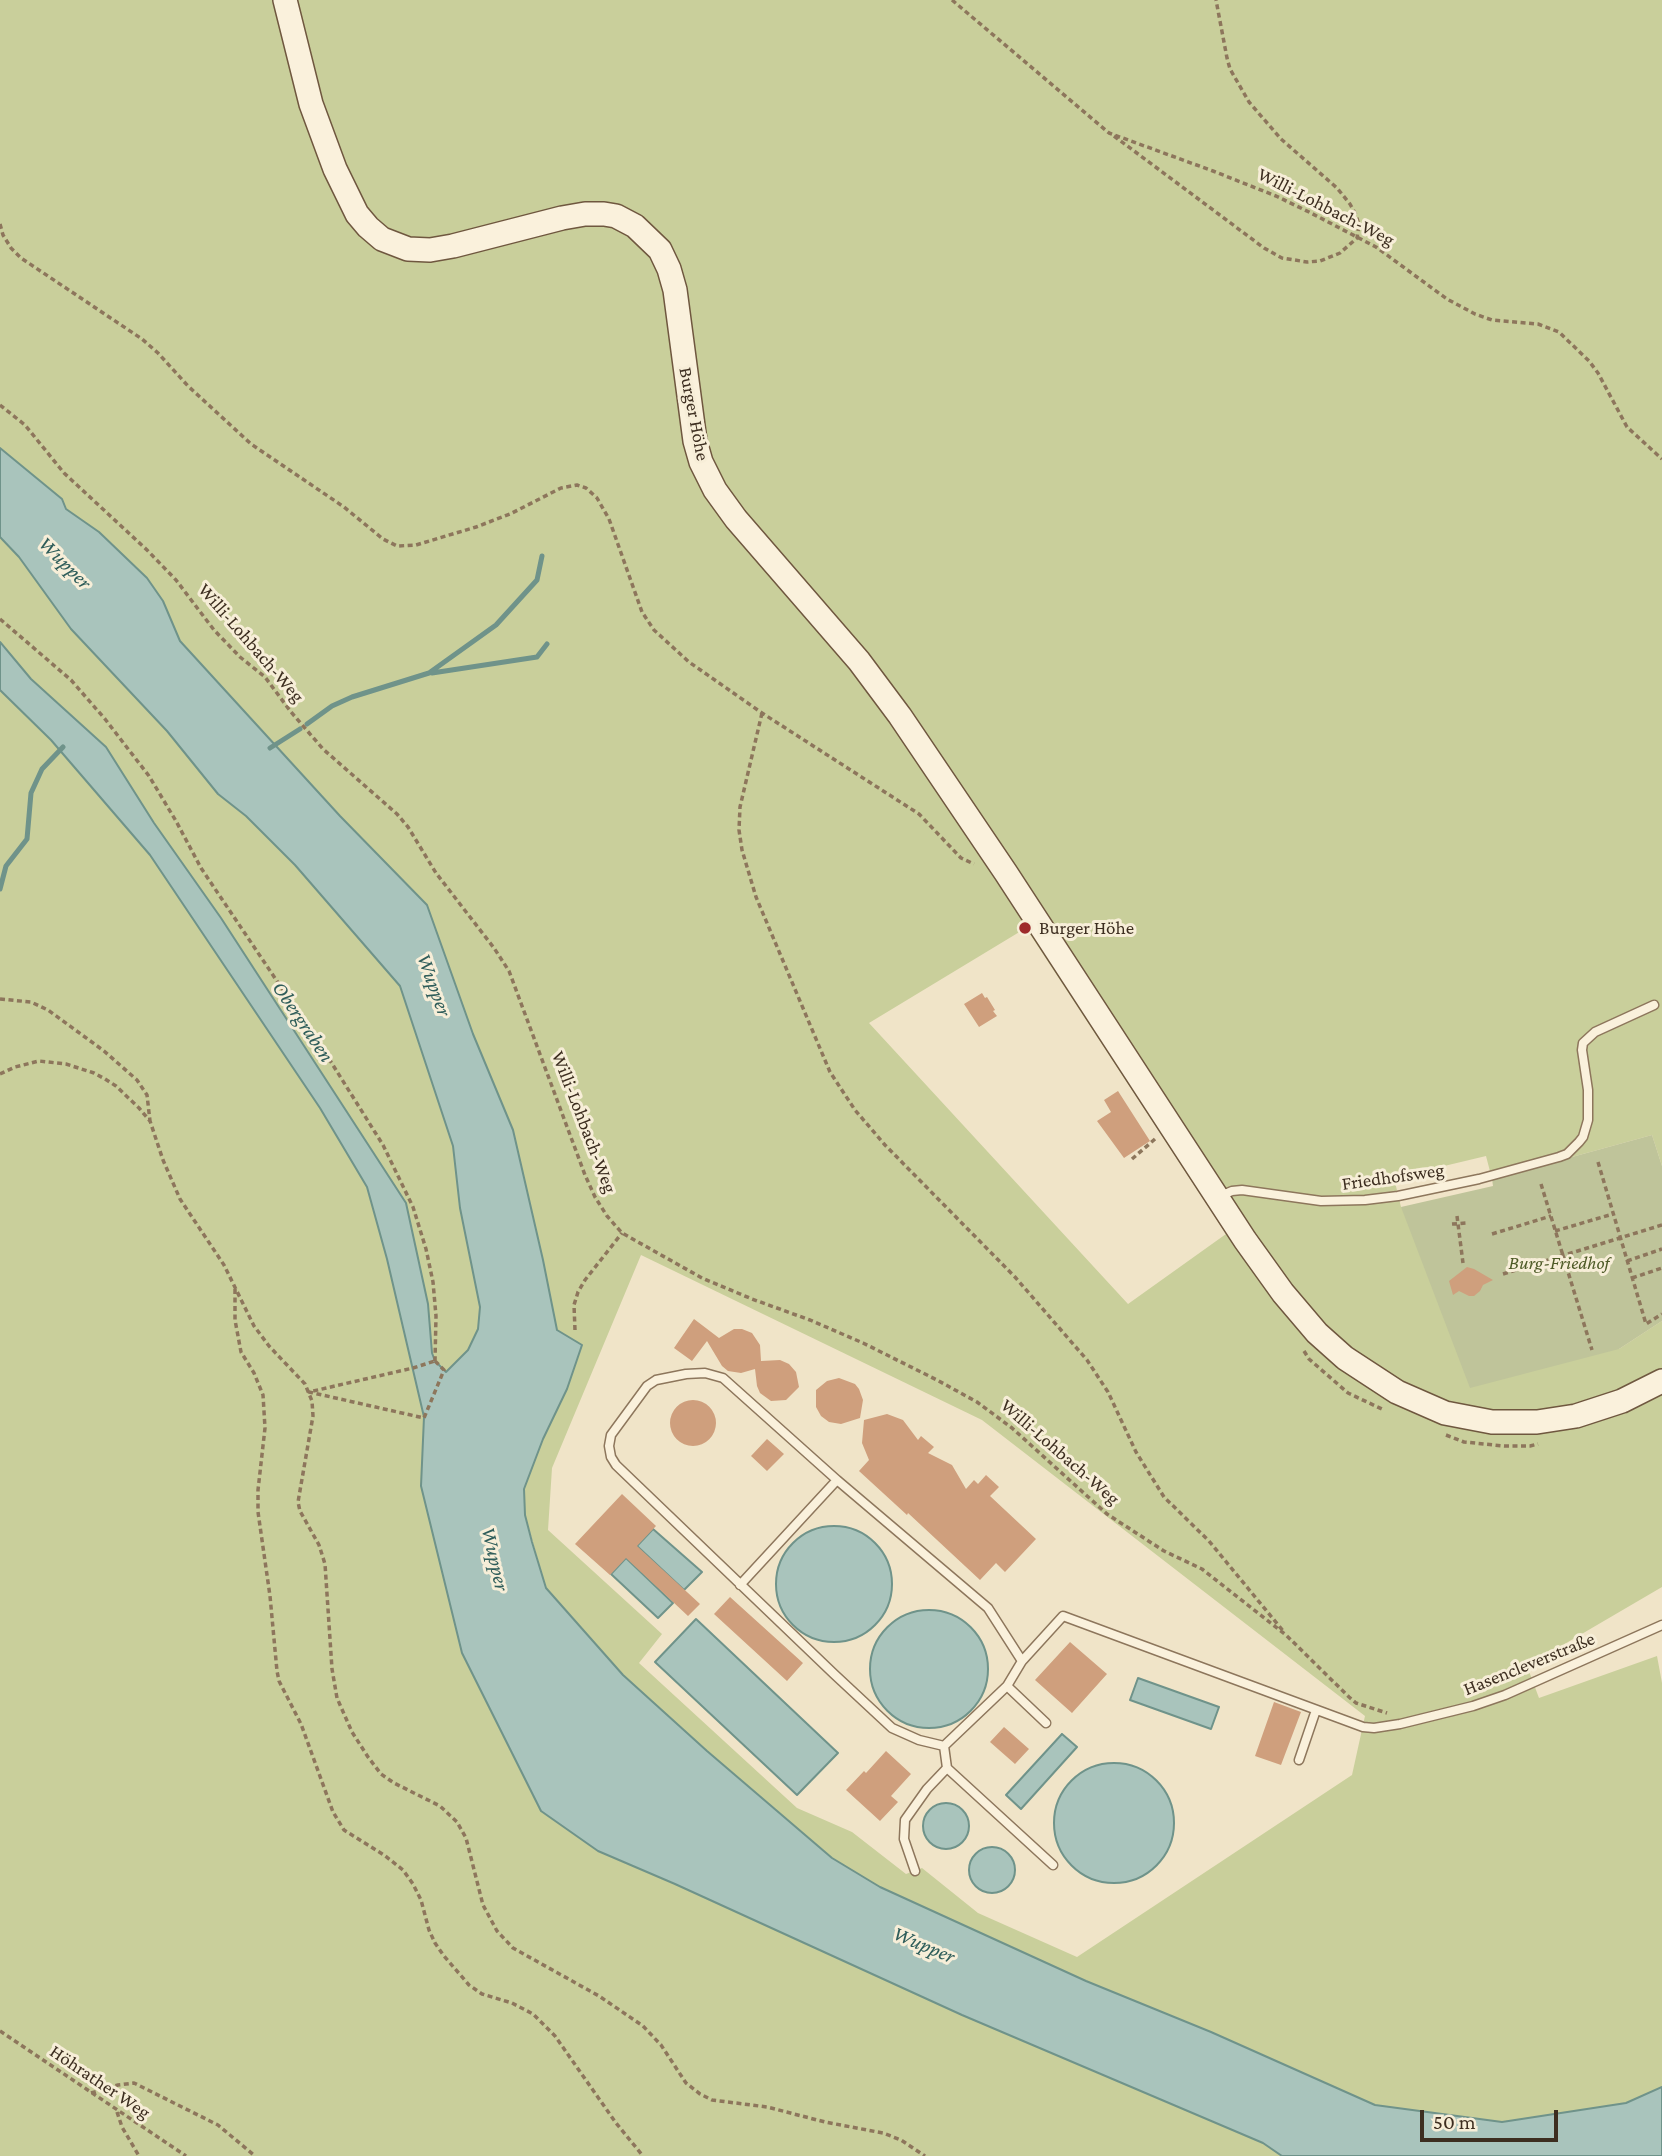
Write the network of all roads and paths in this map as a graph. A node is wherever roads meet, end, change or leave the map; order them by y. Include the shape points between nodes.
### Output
1 (285, 0) edge
2 (952, 0) edge
3 (1216, 0) edge
4 (1110, 132) junction
5 (0, 224) edge
6 (1357, 238) junction
7 (0, 405) edge
8 (1662, 459) edge
9 (0, 619) edge
10 (762, 713) junction
11 (996, 857) junction
12 (0, 999) edge
13 (1654, 1005) dead end
14 (0, 1074) edge
15 (150, 1121) junction
16 (1160, 1135) dead end
17 (1132, 1160) dead end
18 (1598, 1162) dead end
19 (1541, 1184) dead end
20 (1218, 1198) junction
21 (1614, 1214) junction
22 (1457, 1216) dead end
23 (1551, 1216) junction
24 (1458, 1223) junction
25 (1466, 1223) dead end
26 (1452, 1224) dead end
27 (1662, 1225) edge
28 (1555, 1231) junction
29 (622, 1233) junction
30 (1492, 1234) dead end
31 (1620, 1238) junction
32 (1662, 1249) edge
33 (1562, 1255) junction
34 (1627, 1261) junction
35 (1462, 1263) dead end
36 (1662, 1268) edge
37 (1503, 1274) dead end
38 (1632, 1278) junction
39 (235, 1286) junction
40 (1662, 1314) edge
41 (575, 1330) dead end
42 (1592, 1350) dead end
43 (435, 1361) junction
44 (1662, 1381) edge
45 (309, 1392) junction
46 (837, 1480) junction
47 (740, 1585) junction
48 (1662, 1625) edge
49 (1286, 1635) junction
50 (1022, 1661) junction
51 (1007, 1686) junction
52 (1316, 1710) junction
53 (1414, 1720) junction
54 (1045, 1723) dead end
55 (944, 1746) junction
56 (1299, 1760) dead end
57 (947, 1768) junction
58 (1053, 1865) dead end
59 (915, 1871) dead end
60 (0, 2031) edge
61 (91, 2093) junction
62 (116, 2110) junction
63 (139, 2156) edge
64 (186, 2156) edge
65 (255, 2156) edge
66 (643, 2156) edge
67 (925, 2156) edge

1 - 11 main road, Burger Höhe via 311,104 335,169 357,214 382,239 408,249 430,250 594,214 616,216 653,241 665,258 675,290 695,441 710,482 736,519 875,680
2 - 4 path, Willi-Lohbach-Weg
3 - 6 path via 1230,69 1249,102 1350,204 1359,225
4 - 6 path, Willi-Lohbach-Weg via 1276,196
4 - 6 path via 1282,258 1320,261 1340,253
5 - 10 path via 21,258 142,339 251,444 397,546 476,527 561,488 586,488 609,519 642,612 654,630 689,662
6 - 8 path, Willi-Lohbach-Weg via 1475,314 1559,332 1598,373 1627,427
7 - 29 path, Willi-Lohbach-Weg via 176,580 214,630 265,677 323,749 408,827 509,971 590,1186
9 - 43 path via 71,680 149,776 201,868 383,1145 413,1207 426,1249 436,1315
10 - 11 path via 919,814 961,858 981,865
10 - 49 path via 740,807 742,850 756,897 830,1072 855,1110 904,1165 1015,1277 1087,1360 1164,1497 1209,1541
11 - 20 main road, Burger Höhe
12 - 15 path via 31,1002 48,1010 104,1051 148,1095
13 - 20 lane, Friedhofsweg via 1605,1026 1583,1043 1589,1113 1579,1142 1567,1154 1491,1176 1352,1202 1242,1190
14 - 15 path via 39,1061 66,1064 116,1086
15 - 39 path via 180,1199
16 - 17 path
18 - 21 path
19 - 23 path
20 - 44 main road, Burger Höhe via 1283,1293 1332,1348 1410,1399 1460,1417 1503,1423 1576,1416
21 - 28 path
21 - 31 path
22 - 24 path
23 - 28 path
23 - 30 path
24 - 25 path
24 - 26 path
24 - 35 path
27 - 31 path
28 - 33 path
29 - 41 path via 578,1292
29 - 49 path, Willi-Lohbach-Weg via 702,1278 863,1343 977,1402 1107,1514 1202,1569
31 - 33 path
31 - 34 path
32 - 34 path
33 - 37 path
33 - 42 path
34 - 38 path
36 - 38 path
38 - 40 path via 1646,1324
39 - 45 path via 259,1334
39 - 66 path via 236,1334 259,1383 265,1409 258,1512 279,1681 301,1724 333,1812 344,1830 403,1870 421,1900 435,1943 469,1985 533,2014 555,2036
43 - 45 path
43 - 45 path via 444,1370 424,1418
45 - 67 path via 313,1416 298,1503 325,1564 337,1698 352,1732 381,1773 440,1806 457,1822 466,1838 483,1905 497,1931 513,1948 643,2026 686,2083 700,2094 883,2133
46 - 47 lane
46 - 47 lane via 723,1378 686,1374 647,1386 611,1434 611,1457
46 - 50 lane via 988,1608
47 - 55 lane via 892,1728
48 - 53 lane, Hasencleverstraße via 1505,1695
49 - 53 path, Willi-Lohbach-Weg via 1356,1703
50 - 51 lane
50 - 52 lane via 1063,1616
51 - 54 lane
51 - 55 lane
52 - 53 lane, Hasencleverstraße via 1363,1727
52 - 56 lane
55 - 57 lane
57 - 58 lane
57 - 59 lane via 905,1820 904,1839
60 - 61 path, Höhrather Weg
61 - 62 path, Höhrather Weg
61 - 65 path via 134,2084 218,2125
62 - 63 path
62 - 64 path, Höhrather Weg

